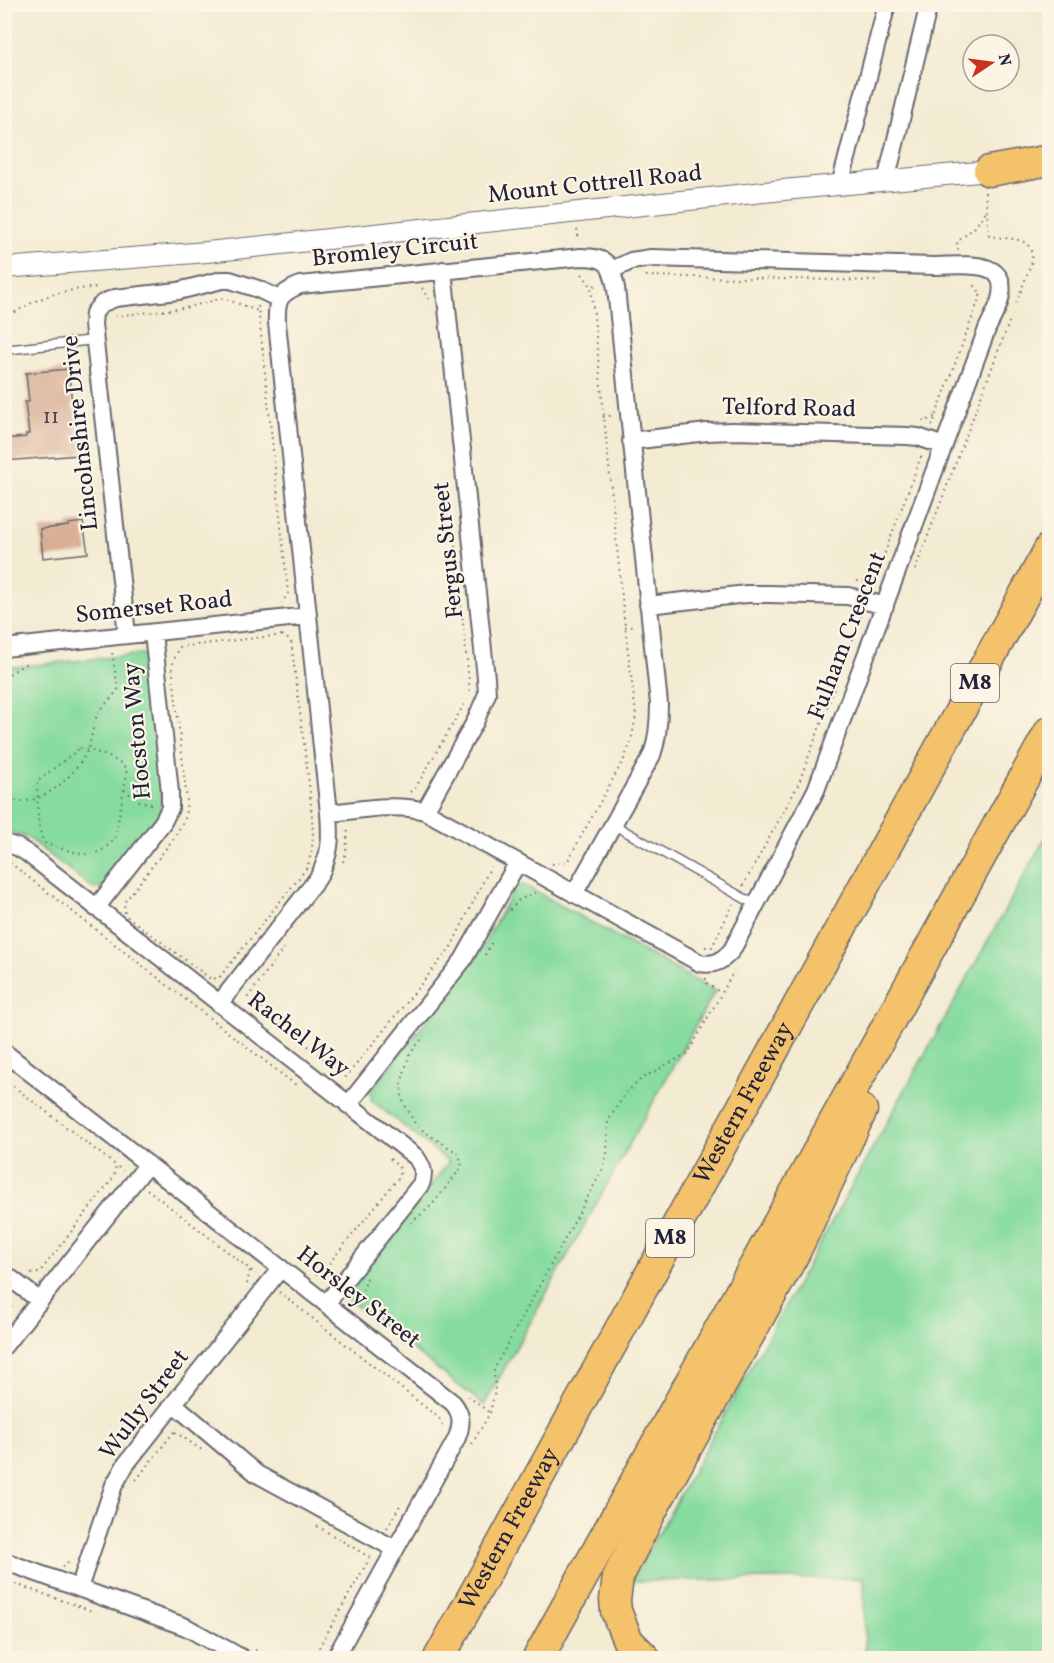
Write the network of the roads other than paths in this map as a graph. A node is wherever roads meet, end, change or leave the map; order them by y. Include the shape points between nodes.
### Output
1 (887, 4) edge
2 (928, 4) edge
3 (1050, 159) edge
4 (1050, 168) edge
5 (989, 171) junction
6 (886, 181) junction
7 (840, 185) junction
8 (443, 270) junction
9 (612, 270) junction
10 (5, 276) edge
11 (278, 303) junction
12 (94, 340) junction
13 (4, 350) edge
14 (631, 441) junction
15 (944, 446) junction
16 (1050, 548) edge
17 (648, 604) junction
18 (885, 606) junction
19 (308, 616) junction
20 (153, 633) junction
21 (127, 635) junction
22 (4, 648) edge
23 (1050, 731) edge
24 (428, 805) junction
25 (340, 817) junction
26 (614, 825) junction
27 (4, 843) edge
28 (980, 860) junction
29 (514, 869) junction
30 (578, 887) junction
31 (756, 905) junction
32 (96, 908) junction
33 (219, 1004) junction
34 (4, 1052) edge
35 (348, 1105) junction
36 (148, 1164) junction
37 (4, 1273) edge
38 (288, 1273) junction
39 (40, 1300) junction
40 (326, 1304) junction
41 (4, 1346) edge
42 (180, 1409) junction
43 (388, 1545) junction
44 (4, 1561) edge
45 (79, 1588) junction
46 (247, 1654) edge
47 (334, 1659) edge
48 (439, 1659) edge
49 (538, 1659) edge
50 (645, 1659) edge

1 - 7 street
2 - 6 street
3 - 5 highway
4 - 5 highway
5 - 6 street, Mount Cottrell Road
6 - 7 street, Mount Cottrell Road
7 - 10 street, Mount Cottrell Road
8 - 9 street, Bromley Circuit via 589,257 604,261
8 - 11 street, Bromley Circuit via 300,285 288,290
8 - 24 street, Fergus Street via 487,694
9 - 14 street
9 - 15 street, Fulham Crescent via 631,261 651,258 990,268 1001,282 1000,296
11 - 12 street, Lincolnshire Drive via 258,289 230,280 115,298 94,313
11 - 19 street via 279,347
12 - 13 lane
12 - 21 street, Lincolnshire Drive
14 - 15 street, Telford Road via 719,431 907,436
14 - 17 street
15 - 18 street, Fulham Crescent
16 - 48 highway, Western Freeway / M8
17 - 18 street via 747,594 848,596 861,607
17 - 26 street via 659,725 652,755
18 - 31 street, Fulham Crescent via 816,790
19 - 20 street, Somerset Road
19 - 25 street
20 - 21 street, Somerset Road
20 - 32 street, Hocston Way via 170,808
21 - 22 street, Somerset Road
23 - 28 highway
24 - 25 street
24 - 29 street
25 - 33 street via 318,878
26 - 30 street
26 - 31 lane
27 - 32 street, Rachel Way via 27,853
28 - 49 highway
28 - 50 highway via 795,1252 618,1577 616,1611 628,1641
29 - 30 street
29 - 35 street via 463,960
30 - 31 street, Fulham Crescent via 709,965 732,950
32 - 33 street, Rachel Way
33 - 35 street, Rachel Way
34 - 36 street, Horsley Street
35 - 40 street, Rachel Way via 416,1157 424,1176 415,1193
36 - 38 street, Horsley Street
36 - 39 street
37 - 39 street
38 - 40 street, Horsley Street
38 - 42 street, Wully Street via 268,1284
39 - 41 street
40 - 43 street, Horsley Street via 453,1403 462,1418 456,1440
42 - 43 street via 257,1474
42 - 45 street, Wully Street via 126,1464 114,1485
43 - 47 street, Horsley Street
44 - 45 street
45 - 46 street

